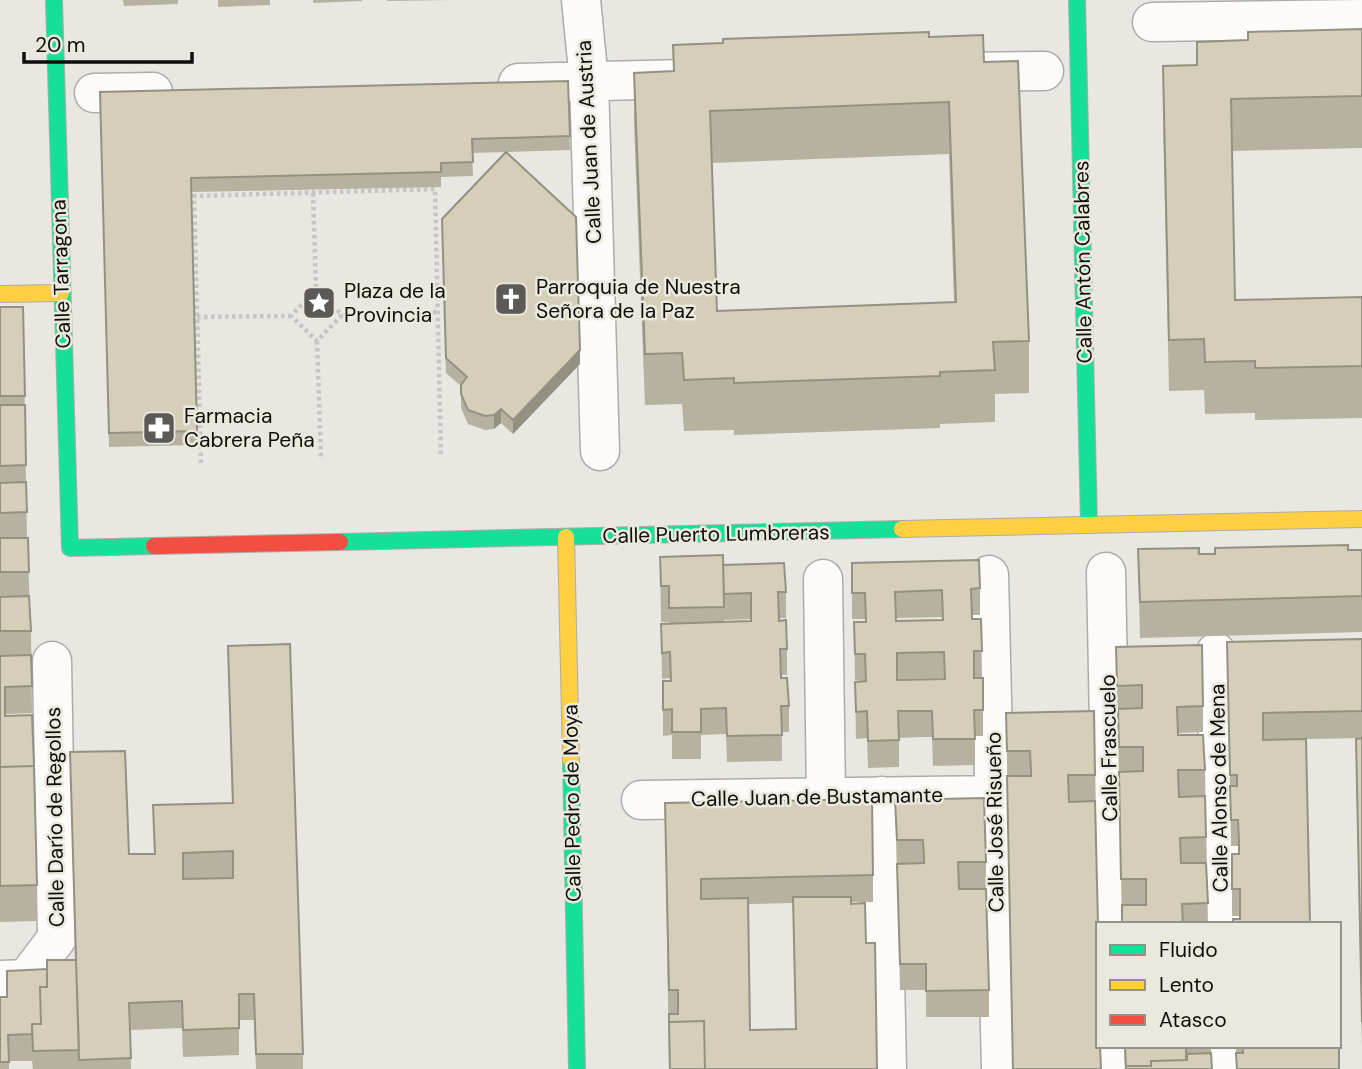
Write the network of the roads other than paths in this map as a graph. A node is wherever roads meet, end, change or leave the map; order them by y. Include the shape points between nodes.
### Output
1 (54, 0) edge
2 (581, 0) edge
3 (1077, 0) edge
4 (1362, 19) edge
5 (1152, 22) dead end
6 (1044, 71) dead end
7 (933, 73) edge
8 (713, 78) edge
9 (589, 81) junction
10 (479, 84) edge
11 (190, 91) edge
12 (94, 93) dead end
13 (61, 293) junction
14 (0, 294) edge
15 (600, 451) dead end
16 (1362, 519) edge
17 (1089, 525) junction
18 (566, 537) junction
19 (70, 548) joint
20 (1106, 572) dead end
21 (989, 575) dead end
22 (822, 579) dead end
23 (1256, 651) edge
24 (1216, 652) junction
25 (1107, 655) junction
26 (52, 661) dead end
27 (1109, 724) junction
28 (1070, 725) edge
29 (1032, 726) edge
30 (993, 727) junction
31 (994, 795) junction
32 (881, 796) junction
33 (826, 797) junction
34 (641, 800) dead end
35 (1113, 922) edge
36 (1222, 922) edge
37 (0, 980) edge
38 (1116, 1048) edge
39 (1224, 1048) edge
40 (577, 1069) edge
41 (887, 1069) edge
42 (1001, 1069) edge
43 (1116, 1069) edge
44 (1225, 1069) edge

1 - 13 street, Calle Tarragona
2 - 9 street, Calle Juan de Austria
3 - 17 street, Calle Antón Calabres
4 - 5 street
6 - 7 street
8 - 9 street
9 - 10 street
9 - 15 street, Calle Juan de Austria
11 - 12 street
13 - 14 street
13 - 19 street, Calle Tarragona
16 - 17 street, Calle Puerto Lumbreras
17 - 18 street, Calle Puerto Lumbreras
18 - 19 street, Calle Puerto Lumbreras
18 - 40 street, Calle Pedro de Moya
20 - 25 street, Calle Frascuelo
21 - 30 street, Calle José Risueño
22 - 33 street
23 - 24 street
24 - 25 street
24 - 36 street, Calle Alonso de Mena
25 - 27 street, Calle Frascuelo
26 - 37 street, Calle Darío de Regollos via 57,938 26,979
27 - 28 street
27 - 35 street, Calle Frascuelo
29 - 30 street
30 - 31 street, Calle José Risueño
31 - 32 street, Calle Juan de Bustamante
31 - 42 street, Calle José Risueño
32 - 33 street, Calle Juan de Bustamante
32 - 41 street
33 - 34 street, Calle Juan de Bustamante
38 - 43 street
39 - 44 street

